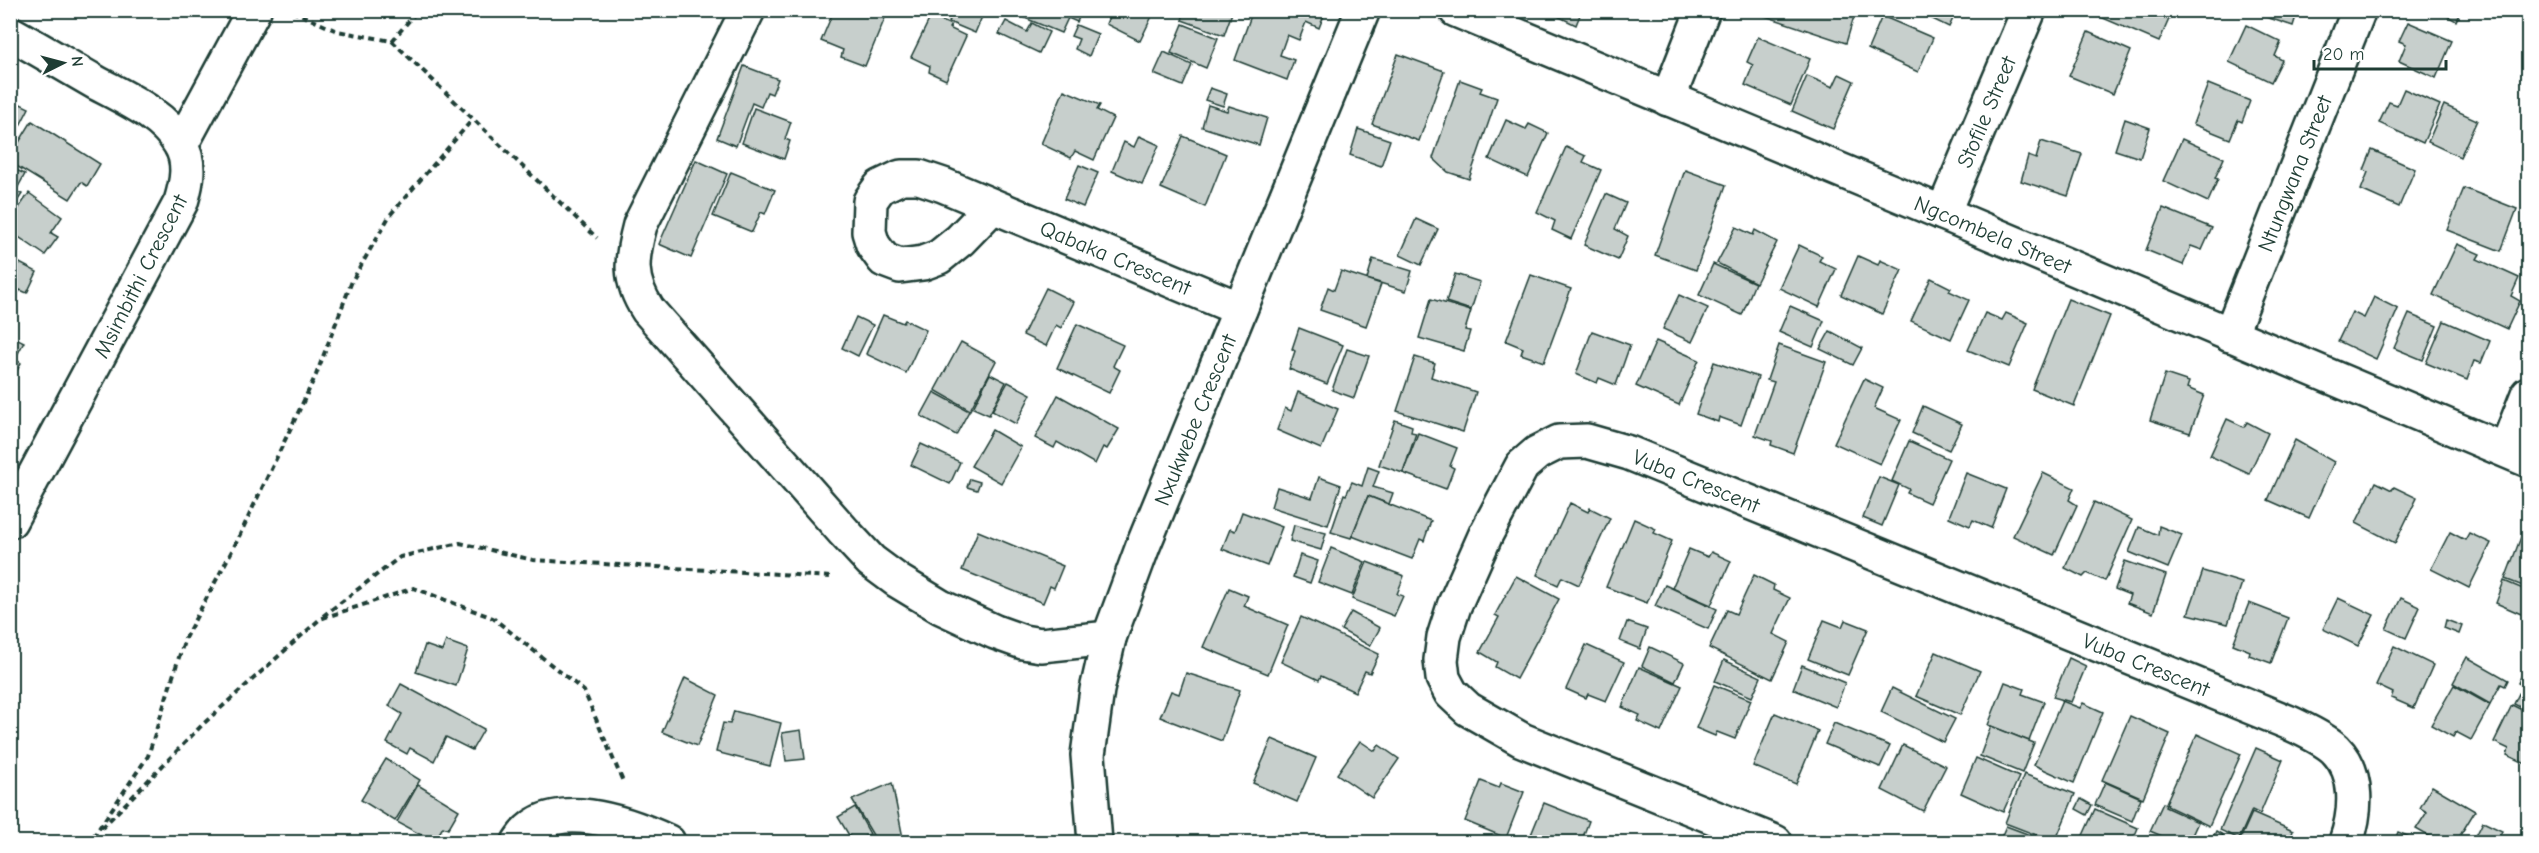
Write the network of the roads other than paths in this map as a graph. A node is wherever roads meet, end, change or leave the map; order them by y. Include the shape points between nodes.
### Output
1 (254, 10) edge
2 (748, 10) edge
3 (1363, 10) edge
4 (1456, 10) edge
5 (1704, 10) edge
6 (2029, 10) edge
7 (2359, 10) edge
8 (10, 33) edge
9 (1668, 99) junction
10 (181, 145) junction
11 (993, 206) dead end
12 (1943, 213) junction
13 (1240, 309) junction
14 (2230, 335) junction
15 (2529, 394) edge
16 (2517, 455) edge
17 (10, 521) edge
18 (1109, 638) junction
19 (656, 837) edge
20 (519, 843) edge
21 (1095, 843) edge
22 (1775, 843) edge
23 (2346, 843) edge

1 - 10 street
2 - 18 street via 639,225 632,272 637,293 844,532 898,582 940,607 1023,642 1041,645
3 - 13 street, Nxukwebe Crescent
4 - 9 street, Ngcombela Street
5 - 9 street
6 - 12 street, Stofile Street
7 - 14 street, Ntungwana Street
8 - 10 street, Msimbithi Crescent via 143,109 169,127
9 - 12 street, Ngcombela Street
10 - 17 street, Msimbithi Crescent via 187,162 187,183 181,202
11 - 13 street, Qabaka Crescent
12 - 14 street, Ngcombela Street
13 - 18 street, Nxukwebe Crescent
14 - 16 street, Ngcombela Street
15 - 16 street
18 - 21 street, Nxukwebe Crescent via 1088,755
19 - 20 street via 611,820 587,816 539,823
22 - 23 street, Vuba Crescent via 1522,740 1468,709 1451,693 1443,678 1441,660 1454,606 1522,466 1537,453 1559,442 1587,441 1629,453 2290,723 2335,748 2346,764 2354,804

